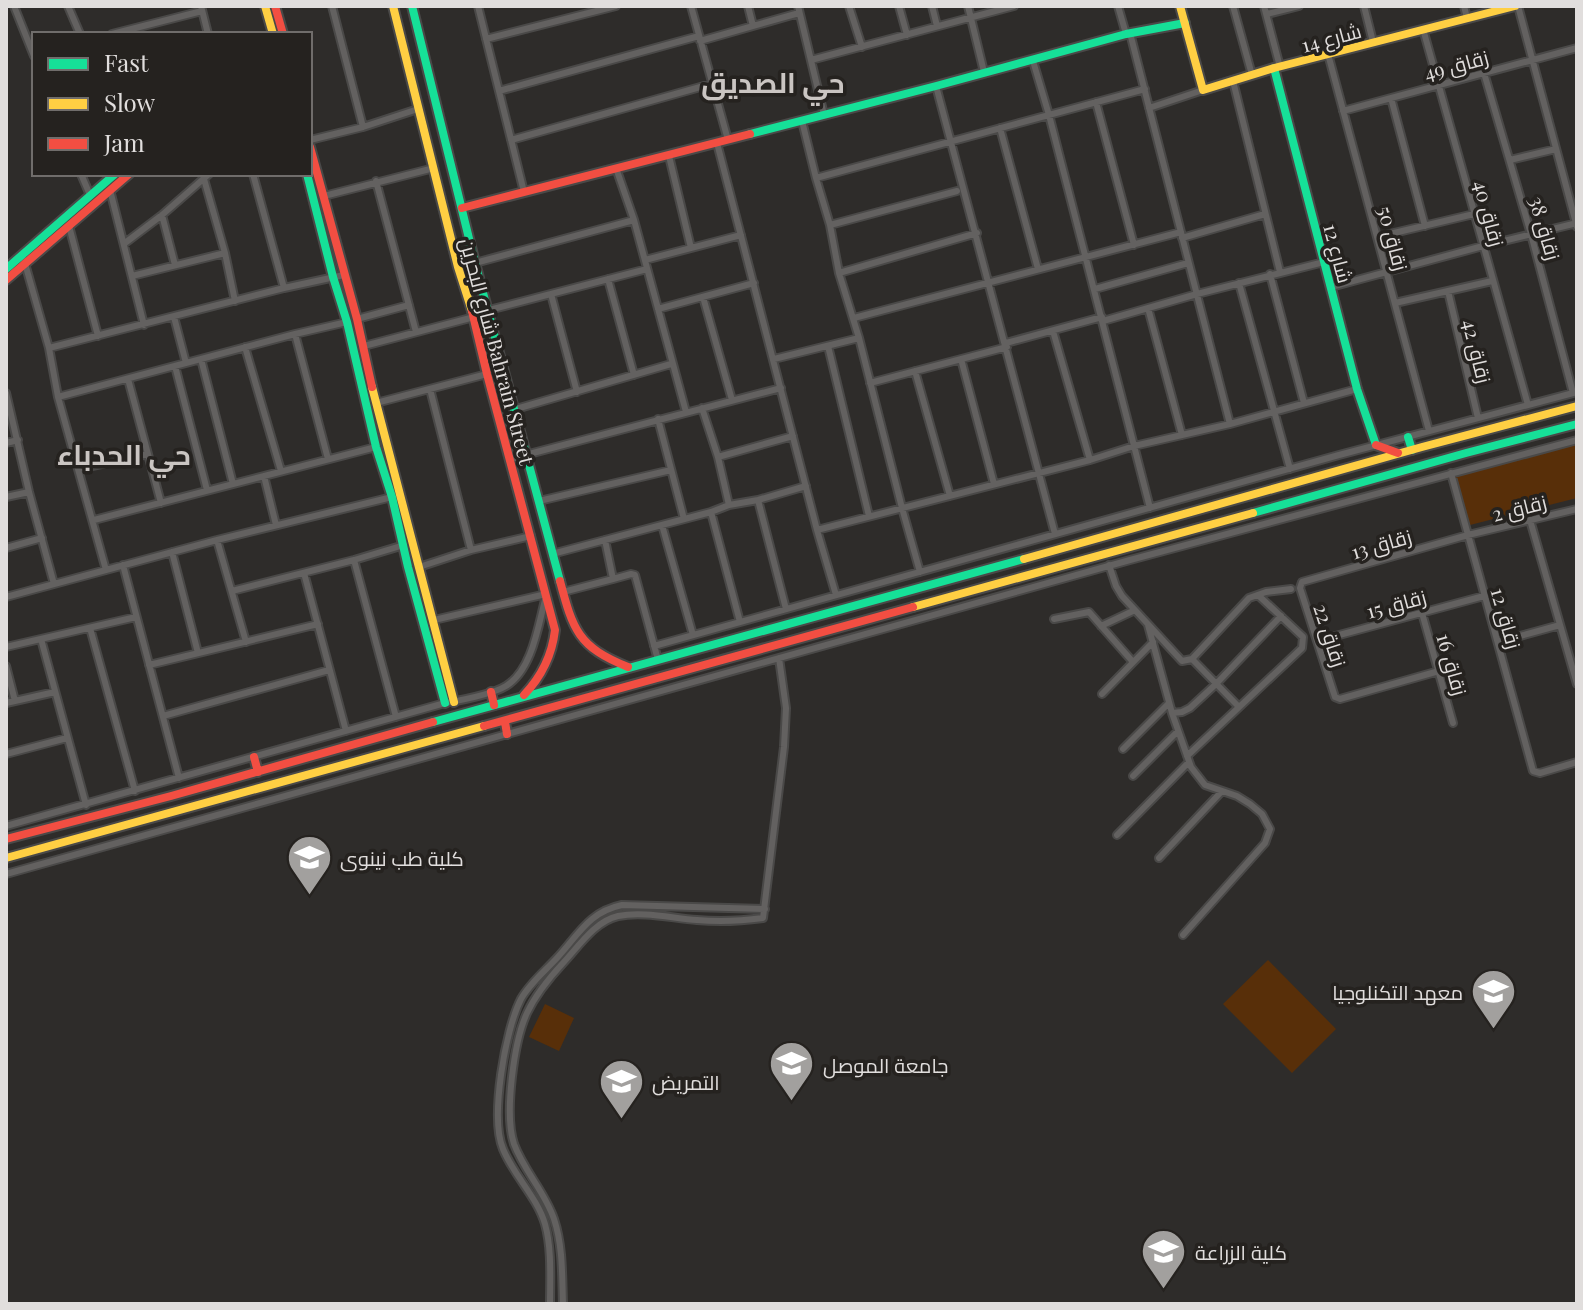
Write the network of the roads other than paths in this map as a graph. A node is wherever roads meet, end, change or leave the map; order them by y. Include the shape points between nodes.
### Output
1 (24, 6) edge
2 (68, 6) edge
3 (265, 6) edge
4 (275, 6) edge
5 (332, 6) edge
6 (393, 6) edge
7 (412, 6) edge
8 (478, 6) edge
9 (616, 6) edge
10 (691, 6) edge
11 (748, 6) edge
12 (849, 6) edge
13 (899, 6) edge
14 (932, 6) edge
15 (968, 6) edge
16 (1014, 6) edge
17 (1118, 6) edge
18 (1180, 6) edge
19 (1233, 6) edge
20 (1264, 6) edge
21 (1299, 6) edge
22 (1364, 6) edge
23 (1464, 6) edge
24 (1516, 6) edge
25 (14, 7) edge
26 (202, 8) edge
27 (799, 10) edge
28 (1267, 14) junction
29 (1467, 18) junction
30 (971, 19) junction
31 (416, 22) junction
32 (1185, 23) junction
33 (753, 26) junction
34 (937, 26) junction
35 (398, 27) junction
36 (1423, 29) junction
37 (79, 32) edge
38 (129, 32) edge
39 (208, 32) edge
40 (276, 32) edge
41 (1128, 34) junction
42 (907, 35) junction
43 (486, 39) junction
44 (700, 39) junction
45 (1373, 42) junction
46 (862, 47) junction
47 (1577, 48) edge
48 (32, 51) edge
49 (1328, 54) junction
50 (811, 60) junction
51 (1533, 60) junction
52 (1033, 61) junction
53 (1277, 68) junction
54 (984, 72) junction
55 (1484, 73) junction
56 (1252, 75) junction
57 (1233, 81) junction
58 (711, 84) junction
59 (1439, 85) junction
60 (936, 86) junction
61 (1145, 89) junction
62 (1203, 90) junction
63 (499, 91) junction
64 (1391, 98) junction
65 (1096, 102) junction
66 (1149, 108) junction
67 (418, 109) junction
68 (1343, 111) junction
69 (824, 115) junction
70 (1049, 115) junction
71 (802, 121) junction
72 (363, 127) junction
73 (1000, 128) junction
74 (312, 140) edge
75 (511, 140) junction
76 (728, 140) junction
77 (952, 140) junction
78 (717, 143) junction
79 (1556, 149) junction
80 (312, 154) edge
81 (669, 156) junction
82 (1510, 160) junction
83 (434, 168) junction
84 (616, 168) junction
85 (82, 176) edge
86 (113, 176) edge
87 (127, 176) edge
88 (207, 176) edge
89 (254, 176) edge
90 (307, 176) edge
91 (816, 178) junction
92 (376, 181) junction
93 (1577, 187) edge
94 (110, 190) junction
95 (1567, 190) junction
96 (957, 191) dead end
97 (524, 192) junction
98 (90, 195) junction
99 (324, 196) junction
100 (462, 208) junction
101 (1265, 214) junction
102 (1474, 214) junction
103 (162, 215) junction
104 (634, 220) junction
105 (1577, 224) edge
106 (830, 225) junction
107 (69, 226) junction
108 (1425, 226) junction
109 (977, 233) junction
110 (1531, 234) junction
111 (741, 235) junction
112 (1182, 235) junction
113 (334, 237) junction
114 (1377, 237) junction
115 (323, 239) junction
116 (125, 243) junction
117 (1134, 245) junction
118 (1483, 246) junction
119 (691, 248) junction
120 (225, 253) junction
121 (1085, 258) junction
122 (24, 259) junction
123 (645, 260) junction
124 (1324, 262) junction
125 (475, 263) junction
126 (1188, 263) junction
127 (175, 265) junction
128 (6, 269) edge
129 (647, 269) junction
130 (1038, 269) junction
131 (1280, 272) junction
132 (1386, 272) junction
133 (839, 273) junction
134 (1270, 274) junction
135 (344, 275) junction
136 (132, 276) junction
137 (333, 277) junction
138 (608, 279) junction
139 (6, 280) edge
140 (989, 281) junction
141 (1492, 281) junction
142 (754, 283) junction
143 (1239, 283) junction
144 (1331, 287) junction
145 (284, 288) junction
146 (1095, 289) junction
147 (1448, 291) junction
148 (551, 294) junction
149 (1197, 294) junction
150 (703, 297) junction
151 (235, 301) junction
152 (1395, 303) junction
153 (409, 305) junction
154 (1148, 308) junction
155 (658, 309) junction
156 (489, 310) junction
157 (174, 317) junction
158 (474, 317) junction
159 (854, 318) junction
160 (357, 319) junction
161 (1102, 319) junction
162 (347, 322) junction
163 (144, 325) junction
164 (1053, 331) junction
165 (416, 332) junction
166 (295, 334) junction
167 (98, 336) junction
168 (859, 338) junction
169 (1006, 345) junction
170 (364, 346) junction
171 (828, 346) junction
172 (245, 347) junction
173 (49, 348) junction
174 (201, 359) junction
175 (774, 359) junction
176 (961, 359) junction
177 (186, 363) junction
178 (671, 364) junction
179 (175, 366) junction
180 (915, 371) junction
181 (487, 374) junction
182 (634, 375) junction
183 (128, 379) junction
184 (870, 383) junction
185 (781, 388) junction
186 (430, 389) junction
187 (1357, 389) junction
188 (577, 392) junction
189 (6, 393) edge
190 (1575, 393) edge
191 (58, 397) junction
192 (732, 400) junction
193 (376, 403) junction
194 (1304, 403) junction
195 (1528, 405) junction
196 (1577, 406) edge
197 (702, 408) junction
198 (516, 409) junction
199 (1275, 410) junction
200 (686, 412) junction
201 (1478, 418) junction
202 (658, 419) junction
203 (1230, 424) junction
204 (1577, 424) edge
205 (1429, 431) junction
206 (1182, 435) junction
207 (793, 436) junction
208 (1408, 437) junction
209 (1527, 437) junction
210 (18, 440) junction
211 (1577, 440) edge
212 (6, 443) edge
213 (1376, 445) junction
214 (1134, 446) junction
215 (376, 447) junction
216 (1412, 450) junction
217 (1531, 452) junction
218 (1399, 453) junction
219 (148, 454) junction
220 (527, 455) junction
221 (1339, 455) junction
222 (718, 457) junction
223 (328, 459) junction
224 (510, 459) junction
225 (1090, 460) junction
226 (387, 464) junction
227 (78, 469) junction
228 (1290, 469) junction
229 (671, 470) junction
230 (1342, 470) junction
231 (281, 471) junction
232 (1040, 473) junction
233 (1451, 473) junction
234 (264, 476) junction
235 (233, 484) junction
236 (994, 484) junction
237 (806, 486) junction
238 (207, 490) junction
239 (29, 492) junction
240 (950, 496) junction
241 (6, 497) edge
242 (392, 497) junction
243 (758, 500) junction
244 (539, 501) junction
245 (161, 503) junction
246 (729, 505) junction
247 (902, 508) junction
248 (1150, 508) junction
249 (1577, 509) edge
250 (1267, 510) junction
251 (711, 512) junction
252 (869, 516) junction
253 (684, 519) junction
254 (94, 520) junction
255 (1530, 520) junction
256 (1270, 523) junction
257 (276, 525) junction
258 (662, 525) junction
259 (817, 530) junction
260 (1055, 534) junction
261 (1468, 535) junction
262 (531, 536) junction
263 (42, 538) junction
264 (217, 540) junction
265 (605, 540) junction
266 (404, 545) junction
267 (6, 548) edge
268 (471, 550) junction
269 (172, 552) junction
270 (552, 554) junction
271 (354, 560) junction
272 (123, 565) junction
273 (1109, 565) junction
274 (419, 567) junction
275 (106, 570) junction
276 (920, 572) junction
277 (304, 573) junction
278 (613, 579) junction
279 (1302, 582) joint
280 (54, 584) junction
281 (925, 587) junction
282 (1291, 589) dead end
283 (232, 591) junction
284 (562, 592) junction
285 (546, 595) junction
286 (836, 595) junction
287 (1258, 595) junction
288 (1484, 596) junction
289 (6, 597) edge
290 (929, 603) junction
291 (786, 609) junction
292 (1135, 610) junction
293 (1422, 613) junction
294 (1281, 616) junction
295 (136, 617) junction
296 (1054, 619) dead end
297 (434, 620) junction
298 (740, 622) junction
299 (318, 624) junction
300 (1148, 625) junction
301 (1560, 625) junction
302 (1101, 626) junction
303 (90, 628) junction
304 (713, 629) junction
305 (693, 635) junction
306 (41, 639) junction
307 (1317, 641) junction
308 (246, 642) junction
309 (1153, 642) junction
310 (1498, 642) junction
311 (787, 643) junction
312 (717, 644) junction
313 (654, 646) junction
314 (6, 647) edge
315 (198, 653) junction
316 (790, 654) junction
317 (779, 658) junction
318 (1192, 659) junction
319 (658, 660) junction
320 (1133, 662) junction
321 (149, 665) junction
322 (6, 666) edge
323 (628, 667) junction
324 (329, 670) junction
325 (1439, 671) junction
326 (1216, 684) junction
327 (1577, 684) edge
328 (55, 692) junction
329 (491, 692) junction
330 (1102, 694) dead end
331 (523, 696) junction
332 (15, 701) junction
333 (449, 702) junction
334 (6, 703) edge
335 (1169, 703) junction
336 (494, 705) junction
337 (1239, 707) junction
338 (1172, 713) junction
339 (163, 716) junction
340 (396, 717) junction
341 (505, 722) junction
342 (1453, 723) dead end
343 (346, 731) junction
344 (1178, 731) junction
345 (507, 734) junction
346 (67, 738) junction
347 (1123, 749) dead end
348 (6, 754) edge
349 (254, 757) junction
350 (1188, 759) junction
351 (1577, 762) edge
352 (258, 772) junction
353 (1133, 776) dead end
354 (179, 778) junction
355 (135, 791) junction
356 (1222, 791) junction
357 (171, 796) junction
358 (86, 805) junction
359 (175, 812) junction
360 (6, 826) edge
361 (1117, 835) dead end
362 (8, 837) edge
363 (6, 858) edge
364 (1159, 858) dead end
365 (6, 874) edge
366 (765, 909) junction
367 (1183, 935) dead end
368 (519, 1003) junction
369 (529, 1010) junction
370 (550, 1304) edge
371 (563, 1304) edge

1 - 25 street
2 - 37 street
3 - 40 main road
4 - 40 main road
5 - 72 street
6 - 35 main road, شارع البحرين Bahrain Street
7 - 31 main road, شارع البحرين Bahrain Street
8 - 43 street
9 - 43 street
10 - 44 street
11 - 33 street
12 - 46 street
13 - 42 street
14 - 34 street
15 - 30 street
16 - 30 street
17 - 41 street
18 - 32 main road
19 - 56 street
20 - 28 street
21 - 28 street
22 - 45 street
23 - 29 street
24 - 29 main road, شارع 14
24 - 51 street
25 - 48 street
26 - 38 street
26 - 39 street
27 - 33 street
27 - 50 street
28 - 53 street
29 - 36 main road, شارع 14
30 - 34 street
30 - 54 street
31 - 35 main road
31 - 100 main road, شارع البحرين Bahrain Street
32 - 41 main road
32 - 62 main road
33 - 44 street
34 - 42 street
35 - 67 main road, شارع البحرين Bahrain Street
36 - 45 main road, شارع 14
36 - 59 street, زقاق 40
41 - 52 main road
41 - 61 street
42 - 46 street
43 - 63 street
44 - 58 street
44 - 63 street
45 - 49 main road, شارع 14
46 - 50 street
47 - 51 street, زقاق 49
49 - 53 main road, شارع 14
49 - 68 street, زقاق 50
50 - 69 street
51 - 55 street, زقاق 49
51 - 79 street
52 - 54 main road
52 - 70 street
53 - 56 main road, شارع 14
53 - 124 main road, شارع 12
54 - 60 main road
55 - 59 street, زقاق 49
55 - 82 street, زقاق 38
56 - 57 main road, شارع 14
57 - 62 main road, شارع 14
57 - 101 street
58 - 75 street
58 - 76 street
59 - 64 street, زقاق 49
59 - 102 street, زقاق 40
60 - 69 main road
60 - 77 street
61 - 65 street
61 - 66 street
62 - 66 street
63 - 75 street
64 - 68 street, زقاق 49
64 - 108 street
65 - 70 street
65 - 117 street
66 - 112 street
67 - 72 street
67 - 83 main road, شارع البحرين Bahrain Street
68 - 114 street, زقاق 50
69 - 71 main road
70 - 73 street
70 - 121 street
71 - 76 main road
71 - 91 street
72 - 74 street
73 - 77 street
73 - 130 street
75 - 97 street
76 - 78 main road
77 - 91 street
77 - 109 street
78 - 81 main road
78 - 111 street
79 - 82 street
79 - 95 street
80 - 99 main road
81 - 84 main road
81 - 119 street
82 - 110 street, زقاق 38
83 - 92 street
83 - 158 main road, شارع البحرين Bahrain Street
84 - 97 main road
84 - 104 street
85 - 98 street
86 - 98 main road
87 - 94 main road
88 - 103 street
88 - 120 street
89 - 145 street
90 - 115 main road
91 - 106 street
92 - 99 street
92 - 153 street
93 - 95 street
94 - 107 main road
94 - 116 street
95 - 105 street
96 - 106 street
97 - 100 main road
98 - 122 main road
99 - 113 main road
100 - 125 main road, شارع البحرين Bahrain Street
101 - 112 street
101 - 131 street
102 - 108 street
102 - 118 street, زقاق 40
103 - 116 street
103 - 127 street
104 - 123 street
104 - 125 street
105 - 110 street
106 - 133 street
107 - 122 main road
107 - 167 street
108 - 114 street
109 - 133 street
109 - 140 street
110 - 118 street
110 - 190 street, زقاق 38
111 - 119 street
111 - 142 street
112 - 117 street
112 - 126 street
113 - 115 main road
113 - 135 main road
114 - 132 street, زقاق 50
115 - 137 main road
116 - 136 street
117 - 121 street
118 - 132 street
118 - 141 street, زقاق 40
119 - 123 street
120 - 127 street
120 - 151 street
121 - 130 street
121 - 146 street
122 - 128 main road
122 - 139 main road
122 - 173 street
123 - 129 street
124 - 131 street
124 - 144 main road, شارع 12
125 - 156 main road, شارع البحرين Bahrain Street
126 - 146 street
126 - 149 street
127 - 136 street
129 - 138 street
129 - 155 street
130 - 140 street
131 - 134 street
132 - 144 street
132 - 152 street, زقاق 50
133 - 159 street
134 - 143 street
134 - 194 street
135 - 137 street
135 - 160 main road
136 - 163 street
137 - 145 street
137 - 162 main road
138 - 148 street
138 - 182 street
140 - 159 street
140 - 169 street
141 - 147 street
141 - 195 street, زقاق 40
142 - 150 street
142 - 175 street
143 - 149 street
143 - 199 street
144 - 187 main road, شارع 12
145 - 151 street
146 - 161 street
147 - 152 street
147 - 201 street, زقاق 42
148 - 156 street
148 - 188 street
149 - 154 street
149 - 203 street
150 - 155 street
150 - 192 street
151 - 157 street
152 - 205 street, زقاق 50
153 - 160 street
153 - 165 street
154 - 161 street
154 - 206 street
155 - 178 street
156 - 198 main road, شارع البحرين Bahrain Street
157 - 163 street
157 - 177 street
158 - 165 street
158 - 181 main road, شارع البحرين Bahrain Street
159 - 168 street
160 - 170 main road
161 - 164 street
161 - 214 street
162 - 166 street
162 - 215 main road
163 - 167 street
164 - 169 street
164 - 225 street
165 - 170 street
166 - 172 street
166 - 223 street
167 - 173 street
168 - 171 street
168 - 184 street
169 - 176 street
169 - 232 street
170 - 193 main road
171 - 175 street
171 - 252 street
172 - 174 street
172 - 231 street
173 - 191 street
174 - 177 street
174 - 235 street
175 - 185 street
176 - 180 street
176 - 236 street
177 - 179 street
178 - 182 street
178 - 200 street
179 - 183 street
179 - 238 street
180 - 184 street
180 - 240 street
181 - 186 street
181 - 224 main road, شارع البحرين Bahrain Street
182 - 188 street
183 - 191 street
183 - 219 street
184 - 247 street
185 - 192 street
185 - 207 street
186 - 193 street
186 - 268 street
187 - 194 street
187 - 213 main road, شارع 12
188 - 198 street
189 - 210 street
190 - 195 street
191 - 227 street
192 - 197 street
193 - 226 main road
194 - 199 street
195 - 201 street
196 - 216 main road
197 - 200 street
197 - 222 street
198 - 220 main road, شارع البحرين Bahrain Street
199 - 203 street
199 - 228 street
200 - 202 street
201 - 205 street
202 - 220 street
202 - 229 street
203 - 206 street
204 - 209 main road
205 - 208 street
206 - 214 street
207 - 222 street
207 - 237 street
208 - 213 street
208 - 216 main road
209 - 217 main road
209 - 250 main road
210 - 212 street
210 - 239 street
211 - 217 street
213 - 218 main road
213 - 221 street
214 - 225 street
214 - 248 street
215 - 223 street
215 - 226 main road
216 - 218 main road
217 - 233 street
218 - 230 main road
219 - 227 street
219 - 245 street
220 - 224 street
220 - 244 main road, شارع البحرين Bahrain Street
221 - 228 street
221 - 230 main road
222 - 246 street
223 - 231 street
224 - 262 main road, شارع البحرين Bahrain Street
225 - 232 street
226 - 242 main road
226 - 274 main road
227 - 254 street
228 - 248 street
229 - 244 street
229 - 253 street
230 - 281 main road
231 - 234 street
232 - 236 street
232 - 260 street
233 - 256 street
233 - 261 street, زقاق 12
234 - 235 street
234 - 257 street
235 - 238 street
236 - 240 street
237 - 243 street
237 - 259 street
238 - 245 street
239 - 241 street
239 - 263 street
240 - 247 street
242 - 257 street
242 - 266 main road
243 - 246 street
243 - 291 street
244 - 270 main road, شارع البحرين Bahrain Street
245 - 254 street
246 - 251 street
247 - 252 street
247 - 276 street
248 - 260 street
249 - 255 street, زقاق 2
250 - 256 main road
250 - 290 main road
251 - 253 street
251 - 298 street
252 - 259 street
253 - 258 street
254 - 275 street
255 - 261 street, زقاق 2
255 - 301 street
256 - 273 street
257 - 264 street
258 - 265 street
258 - 305 street
259 - 286 street
260 - 276 street
261 - 279 street, زقاق 13
261 - 288 street, زقاق 12
262 - 268 street
262 - 285 main road, شارع البحرين Bahrain Street
263 - 267 street
263 - 280 street
264 - 269 street
264 - 283 street
265 - 270 street
265 - 278 street
266 - 271 street
266 - 333 main road
268 - 274 street
269 - 272 street
269 - 315 street
270 - 284 main road, شارع البحرين Bahrain Street
271 - 277 street
271 - 340 street
272 - 275 street
272 - 295 street
273 - 292 street via 1116,586
273 - 316 street
274 - 297 main road
275 - 280 street
276 - 286 street
277 - 283 street
277 - 299 street
278 - 284 street
278 - 313 street via 635,575
279 - 307 street, زقاق 22
280 - 289 street
281 - 290 main road
281 - 312 main road
282 - 287 street
283 - 308 street
284 - 323 main road, شارع البحرين Bahrain Street via 571,621 587,646
285 - 297 street
285 - 329 street via 522,669 510,684
285 - 331 main road, شارع البحرين Bahrain Street via 555,630 552,652
286 - 291 street
287 - 294 street
287 - 318 street via 1249,598
288 - 293 street, زقاق 15
288 - 310 street, زقاق 12
290 - 311 main road
291 - 298 street
292 - 300 street
292 - 302 street
293 - 307 street, زقاق 15
293 - 325 street, زقاق 16
294 - 326 street
294 - 337 street via 1303,637 1302,648
295 - 303 street
295 - 321 street
296 - 302 street via 1089,612
297 - 333 main road
298 - 304 street
299 - 308 street
299 - 324 street
300 - 309 street
300 - 318 street via 1182,661
301 - 310 street
301 - 327 street
302 - 320 street
303 - 306 street
303 - 355 street
304 - 305 street
304 - 312 main road
305 - 313 street
306 - 314 street
306 - 328 street
307 - 325 street, زقاق 22 via 1340,699
308 - 315 street
309 - 320 street
309 - 335 street
310 - 351 street, زقاق 12 via 1533,771
311 - 316 main road
311 - 341 main road
312 - 319 main road
313 - 319 street
315 - 321 street
316 - 317 street
317 - 345 street
317 - 366 street via 786,708 784,747
318 - 326 street
319 - 323 main road
320 - 330 street
321 - 339 street
322 - 332 street
323 - 331 main road
324 - 339 street
324 - 343 street
325 - 342 street, زقاق 16
326 - 337 street
326 - 338 street via 1190,708
328 - 332 street
328 - 346 street
329 - 333 street
329 - 336 main road
331 - 336 main road
332 - 334 street
333 - 340 street
335 - 338 street
335 - 347 street
336 - 352 main road
337 - 350 street
338 - 344 street
339 - 354 street
340 - 343 street
341 - 345 main road
341 - 359 main road
343 - 349 street
344 - 350 street
344 - 353 street
345 - 365 street
346 - 348 street
346 - 358 street
349 - 352 main road
349 - 354 street
350 - 356 street via 1205,785
350 - 361 street
352 - 357 main road
354 - 355 street
355 - 358 street
356 - 364 street
356 - 367 street via 1250,804 1270,829 1265,843
357 - 359 main road
357 - 362 main road
358 - 360 street
359 - 363 main road
366 - 368 street via 610,907 588,921
366 - 369 street via 763,918 725,921 614,917 583,941
368 - 369 street
368 - 370 street via 506,1051 498,1127 503,1148 546,1226
369 - 371 street via 517,1052 509,1122 516,1148 554,1218

